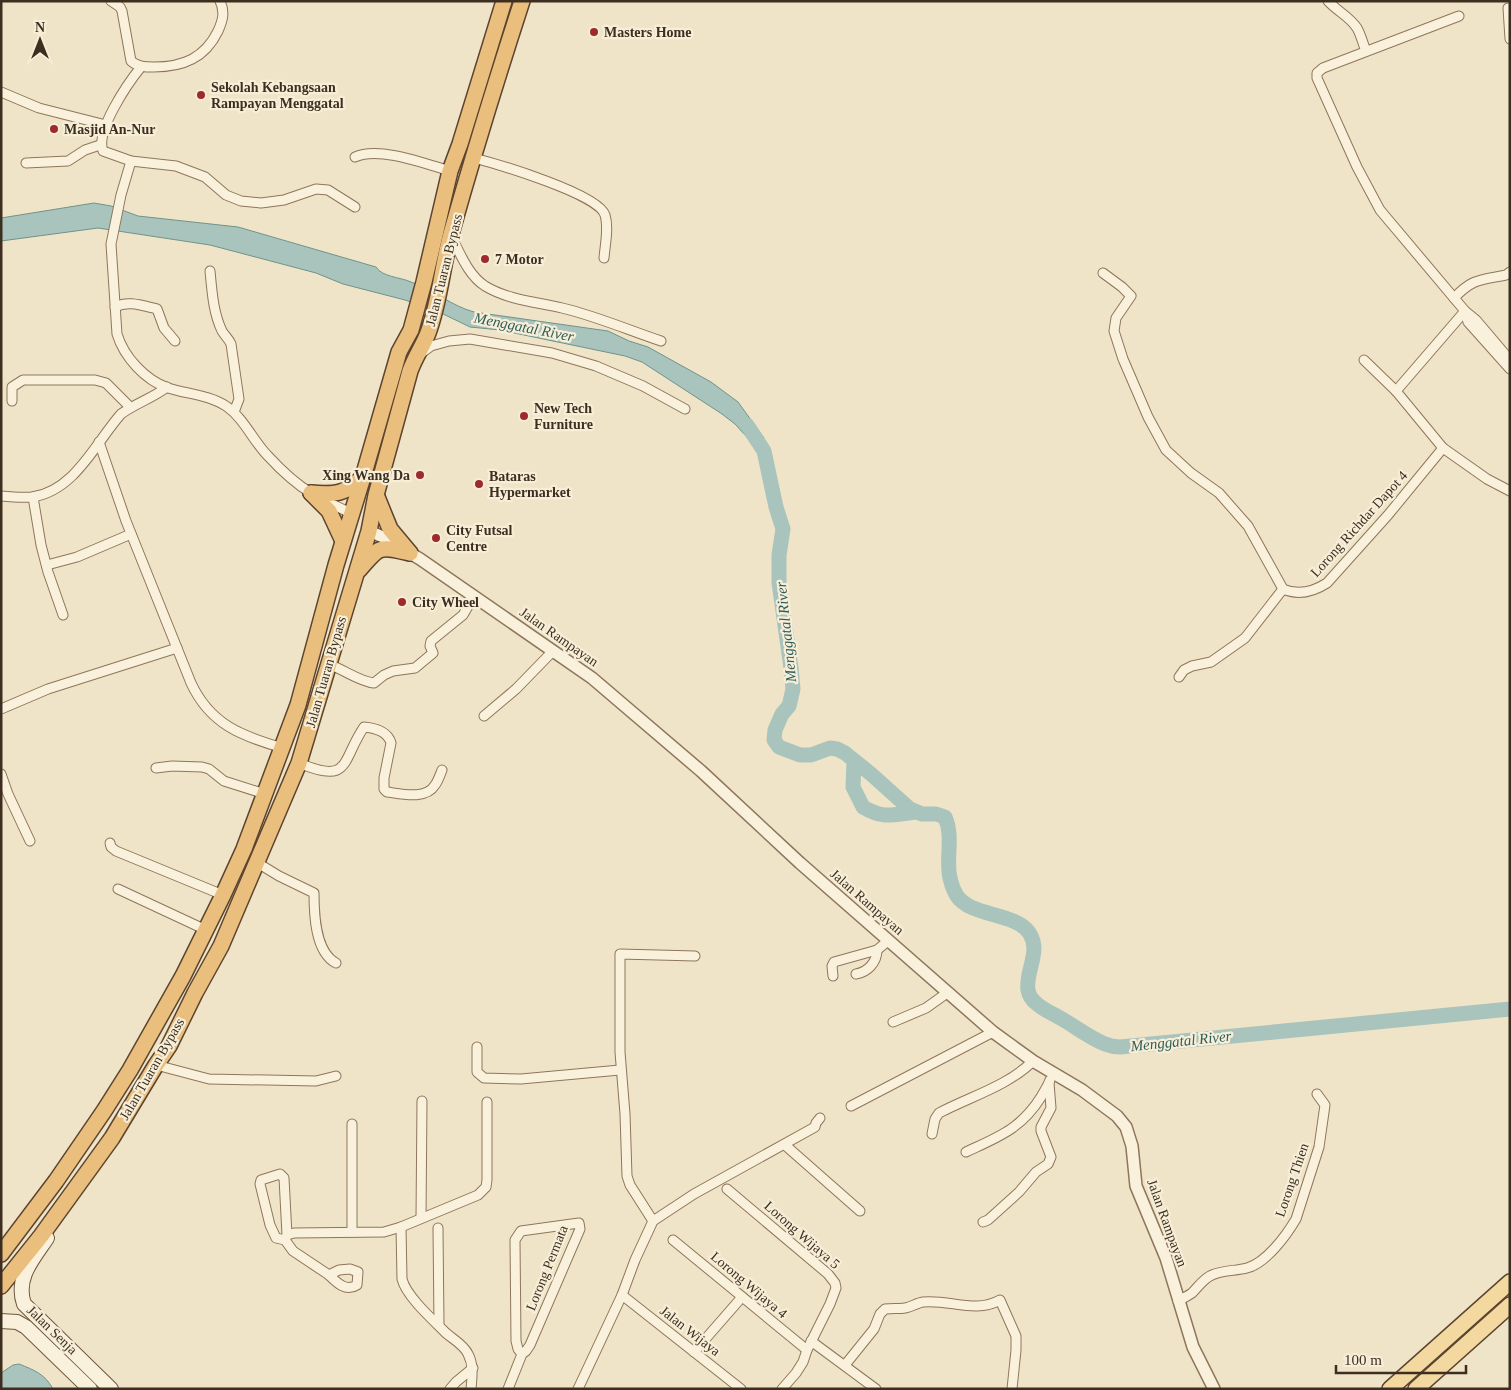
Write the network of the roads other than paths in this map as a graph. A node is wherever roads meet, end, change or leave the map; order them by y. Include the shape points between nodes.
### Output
1 (111, 1) edge
2 (220, 1) edge
3 (504, 1) edge
4 (522, 1) edge
5 (1328, 1) edge
6 (1508, 8) dead end
7 (1459, 16) dead end
8 (1510, 39) edge
9 (1366, 51) junction
10 (141, 67) junction
11 (1, 92) edge
12 (106, 125) junction
13 (100, 145) junction
14 (355, 157) dead end
15 (474, 158) junction
16 (131, 161) junction
17 (26, 163) dead end
18 (450, 172) junction
19 (355, 207) dead end
20 (451, 235) junction
21 (604, 258) dead end
22 (210, 271) dead end
23 (1510, 272) edge
24 (1103, 273) dead end
25 (1454, 298) junction
26 (115, 307) junction
27 (1465, 312) junction
28 (175, 341) dead end
29 (661, 341) dead end
30 (414, 358) junction
31 (1364, 360) dead end
32 (1510, 360) edge
33 (1510, 369) edge
34 (167, 387) junction
35 (1396, 391) junction
36 (12, 401) dead end
37 (130, 407) junction
38 (685, 410) dead end
39 (234, 412) junction
40 (99, 442) junction
41 (1444, 448) junction
42 (364, 477) junction
43 (1510, 491) edge
44 (311, 493) junction
45 (376, 495) junction
46 (1, 496) edge
47 (33, 497) junction
48 (352, 514) junction
49 (369, 531) junction
50 (131, 534) junction
51 (343, 541) junction
52 (410, 553) junction
53 (47, 565) junction
54 (355, 574) junction
55 (1283, 589) junction
56 (474, 596) junction
57 (63, 615) dead end
58 (177, 648) junction
59 (552, 652) junction
60 (328, 664) junction
61 (1178, 677) dead end
62 (1, 709) edge
63 (484, 716) dead end
64 (283, 748) junction
65 (299, 763) junction
66 (156, 768) dead end
67 (442, 770) dead end
68 (1, 774) edge
69 (265, 794) junction
70 (30, 840) dead end
71 (110, 843) dead end
72 (256, 862) junction
73 (118, 889) dead end
74 (223, 895) junction
75 (206, 930) junction
76 (888, 941) junction
77 (877, 950) junction
78 (695, 956) dead end
79 (336, 963) dead end
80 (856, 974) dead end
81 (833, 976) dead end
82 (947, 993) junction
83 (893, 1022) dead end
84 (993, 1032) junction
85 (478, 1047) dead end
86 (1033, 1060) junction
87 (156, 1065) junction
88 (620, 1070) junction
89 (336, 1076) dead end
90 (1051, 1078) junction
91 (1317, 1094) dead end
92 (422, 1101) dead end
93 (487, 1102) dead end
94 (851, 1106) dead end
95 (820, 1118) dead end
96 (352, 1124) dead end
97 (932, 1134) dead end
98 (785, 1145) junction
99 (966, 1152) dead end
100 (727, 1189) dead end
101 (61, 1208) junction
102 (860, 1211) dead end
103 (421, 1218) junction
104 (653, 1222) junction
105 (983, 1222) dead end
106 (401, 1227) junction
107 (438, 1228) dead end
108 (352, 1232) junction
109 (286, 1238) junction
110 (673, 1240) dead end
111 (3, 1251) edge
112 (329, 1275) dead end
113 (1510, 1282) edge
114 (1, 1286) edge
115 (1510, 1291) edge
116 (622, 1295) junction
117 (742, 1297) junction
118 (1178, 1301) junction
119 (1510, 1305) edge
120 (1, 1321) edge
121 (439, 1325) junction
122 (811, 1341) junction
123 (807, 1350) junction
124 (694, 1352) junction
125 (522, 1354) junction
126 (845, 1365) junction
127 (473, 1368) junction
128 (90, 1389) edge
129 (111, 1389) edge
130 (450, 1389) edge
131 (472, 1389) edge
132 (508, 1389) edge
133 (578, 1389) edge
134 (741, 1389) edge
135 (782, 1389) edge
136 (876, 1389) edge
137 (1012, 1389) edge
138 (1214, 1389) edge
139 (1390, 1389) edge
140 (1401, 1389) edge
141 (1416, 1389) edge

1 - 10 street via 122,10 131,61
2 - 10 street via 224,11 222,23 213,42 201,55 164,67
3 - 18 highway, Jalan Tuaran Bypass
4 - 15 highway, Jalan Tuaran Bypass
5 - 9 street via 1358,29
6 - 8 street
7 - 9 street
9 - 25 street via 1323,68 1317,73 1317,78 1380,210
10 - 12 street via 126,85
11 - 12 street via 39,108
12 - 13 street
13 - 16 street via 102,151
13 - 17 street via 68,161
14 - 18 street via 362,154 403,156
15 - 20 highway, Jalan Tuaran Bypass
15 - 21 street via 547,181 600,207 605,216
16 - 19 street via 176,166 205,177 226,195 241,202 284,200 316,189 328,190
16 - 26 street via 111,244
18 - 42 highway, Jalan Tuaran Bypass via 411,330 399,352
20 - 29 street via 468,268 485,286 519,299 564,308
20 - 30 highway, Jalan Tuaran Bypass via 428,335
22 - 39 street via 212,299 223,333 231,344 238,399
23 - 25 street via 1473,282
24 - 55 street via 1131,296 1116,318 1114,331 1122,359 1166,450 1219,493 1248,526
25 - 27 street
26 - 28 street via 133,304 157,309 164,328
26 - 34 street via 117,334 128,357 147,375
27 - 32 street via 1476,320
27 - 33 street via 1468,322
27 - 35 street
30 - 38 street via 430,346 470,340 552,353 596,366 643,386
30 - 45 highway, Jalan Tuaran Bypass
31 - 35 street
34 - 37 street
34 - 39 street via 221,403
35 - 41 street
36 - 37 street via 12,387 23,380 95,380 106,383
37 - 40 street
39 - 44 street via 268,456
40 - 47 street via 74,474 54,489
40 - 50 street
41 - 43 street via 1487,479
41 - 55 street, Lorong Richdar Dapot 4 via 1327,584 1304,594
42 - 44 highway via 344,492
42 - 48 highway, Jalan Tuaran Bypass
44 - 48 street
44 - 51 highway via 329,512
45 - 49 highway, Jalan Tuaran Bypass
45 - 52 highway via 390,529
46 - 47 street
47 - 53 street
48 - 51 highway, Jalan Tuaran Bypass
49 - 52 street, Jalan Rampayan
49 - 54 highway, Jalan Tuaran Bypass
49 - 64 highway via 351,547 296,731
50 - 53 street via 77,557
50 - 58 street
51 - 64 highway, Jalan Tuaran Bypass
52 - 54 highway via 380,548
52 - 56 street, Jalan Rampayan
53 - 57 street
54 - 60 highway, Jalan Tuaran Bypass
55 - 61 street via 1245,638 1211,662 1192,666
56 - 59 street, Jalan Rampayan
56 - 60 street via 463,615 431,641 433,653 415,668 394,671 374,683
58 - 62 street via 48,689
58 - 64 street via 200,702 220,722 251,738
59 - 63 street
59 - 76 street, Jalan Rampayan via 592,678 626,706
60 - 65 highway, Jalan Tuaran Bypass
64 - 69 highway, Jalan Tuaran Bypass
65 - 67 street via 325,772 340,770 364,727 370,727 387,735 391,743 384,778 387,792 423,794 435,786
65 - 72 highway, Jalan Tuaran Bypass
66 - 69 street via 202,767 224,780
68 - 70 street
69 - 74 highway, Jalan Tuaran Bypass
71 - 74 street via 116,851
72 - 79 street via 314,893 314,914 322,950
72 - 87 highway, Jalan Tuaran Bypass via 221,946
73 - 75 street
74 - 75 highway, Jalan Tuaran Bypass
75 - 111 highway, Jalan Tuaran Bypass via 130,1070 56,1181
76 - 77 street
76 - 82 street, Jalan Rampayan
77 - 80 street via 868,970
77 - 81 street via 834,962
78 - 88 street via 620,954
82 - 83 street via 926,1008
82 - 84 street, Jalan Rampayan
84 - 86 street, Jalan Rampayan
84 - 94 street
85 - 88 street via 478,1072 484,1078 521,1079
86 - 90 street, Jalan Rampayan
86 - 97 street via 1009,1079 938,1113
87 - 89 street via 209,1079 316,1081
87 - 101 highway, Jalan Tuaran Bypass via 112,1138
88 - 104 street via 627,1176
90 - 99 street via 1037,1104 1021,1123
90 - 105 street via 1051,1108 1041,1126 1051,1157 1048,1164
90 - 118 street, Jalan Rampayan via 1096,1099 1118,1116 1126,1127 1132,1146 1136,1186 1166,1258
91 - 118 street, Lorong Thien via 1325,1105 1319,1148 1292,1226 1257,1265 1214,1273 1190,1295
92 - 103 street
93 - 103 street via 486,1187 478,1195
95 - 98 street via 816,1127
96 - 108 street
98 - 102 street
98 - 104 street via 694,1194
100 - 122 street, Lorong Wijaya 5 via 835,1283 830,1304
101 - 114 highway, Jalan Tuaran Bypass
101 - 129 main road, Jalan Senja via 52,1230 23,1274 24,1304
103 - 106 street
104 - 116 street
106 - 108 street via 384,1232
106 - 121 street via 404,1288
107 - 121 street
108 - 109 street via 294,1232
109 - 109 street via 276,1238 270,1225 260,1181 280,1174 284,1178
109 - 112 street via 292,1251
110 - 117 street, Lorong Wijaya 4
113 - 139 main road
115 - 140 main road
116 - 124 street, Jalan Wijaya
116 - 133 street
117 - 123 street, Lorong Wijaya 4
117 - 124 street
118 - 138 street, Jalan Rampayan via 1194,1347
119 - 141 main road
120 - 128 main road, Jalan Senja via 17,1322 26,1327
121 - 127 street via 462,1346
122 - 123 street, Lorong Wijaya 5
122 - 126 street
123 - 135 street, Lorong Wijaya 5 via 796,1373
124 - 134 street, Jalan Wijaya
125 - 125 street, Lorong Permata via 530,1345 580,1229 579,1223 521,1231 515,1240 516,1341
125 - 132 street, Lorong Permata
126 - 136 street
126 - 137 street via 874,1329 885,1309 904,1308 922,1302 977,1307 989,1306 1000,1300 1016,1336
127 - 130 street
127 - 131 street

